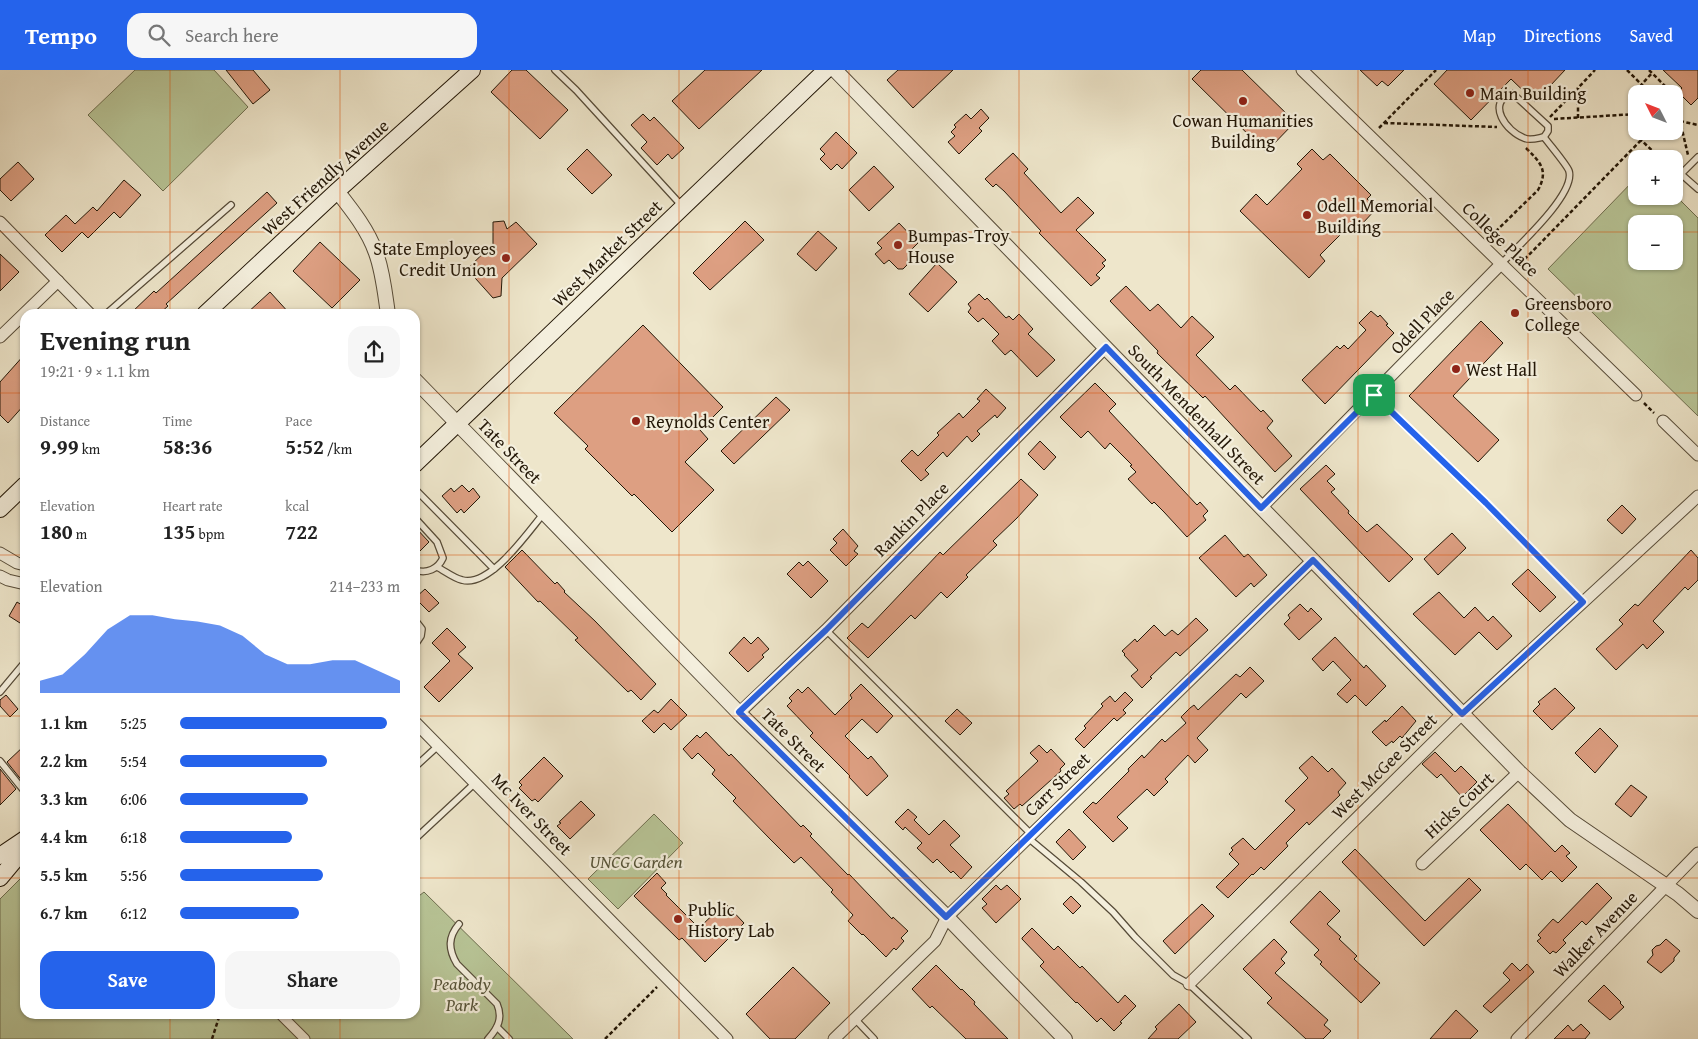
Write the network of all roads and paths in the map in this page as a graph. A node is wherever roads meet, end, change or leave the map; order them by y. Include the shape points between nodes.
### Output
1 (472, 70) edge
2 (555, 70) edge
3 (826, 70) edge
4 (835, 70) edge
5 (1302, 70) edge
6 (1436, 70) edge
7 (1595, 70) edge
8 (1626, 70) edge
9 (1648, 70) edge
10 (1652, 73) junction
11 (1642, 84) joint
12 (1665, 85) edge
13 (1578, 88) junction
14 (1578, 118) dead end
15 (1547, 120) dead end
16 (1683, 122) edge
17 (1698, 125) edge
18 (1378, 129) dead end
19 (1683, 135) edge
20 (1544, 137) junction
21 (1641, 140) joint
22 (1525, 147) dead end
23 (1652, 150) edge
24 (1698, 157) edge
25 (1693, 162) junction
26 (1698, 189) edge
27 (338, 191) junction
28 (231, 205) dead end
29 (684, 207) junction
30 (0, 222) edge
31 (1490, 237) dead end
32 (1501, 264) junction
33 (1518, 265) dead end
34 (58, 281) junction
35 (29, 309) edge
36 (85, 309) edge
37 (112, 309) edge
38 (210, 309) edge
39 (387, 309) edge
40 (20, 318) edge
41 (0, 337) edge
42 (1106, 347) junction
43 (420, 385) edge
44 (1374, 395) junction
45 (1636, 395) joint
46 (1663, 421) joint
47 (456, 423) junction
48 (1698, 455) edge
49 (420, 459) edge
50 (20, 490) edge
51 (420, 494) edge
52 (1698, 496) edge
53 (1261, 508) junction
54 (0, 509) edge
55 (544, 513) junction
56 (420, 524) edge
57 (0, 553) edge
58 (1313, 560) junction
59 (20, 564) edge
60 (438, 567) junction
61 (494, 570) junction
62 (420, 571) edge
63 (0, 576) edge
64 (20, 583) edge
65 (1583, 602) junction
66 (826, 630) junction
67 (20, 668) edge
68 (0, 692) edge
69 (739, 712) junction
70 (1462, 714) junction
71 (420, 727) edge
72 (438, 745) junction
73 (0, 761) edge
74 (420, 762) edge
75 (1519, 772) junction
76 (475, 782) junction
77 (20, 786) edge
78 (420, 835) edge
79 (1029, 835) junction
80 (20, 842) edge
81 (1698, 853) edge
82 (20, 854) edge
83 (0, 856) edge
84 (1422, 864) dead end
85 (0, 878) edge
86 (1666, 887) junction
87 (1698, 911) edge
88 (946, 917) junction
89 (460, 924) dead end
90 (1189, 984) junction
91 (657, 987) dead end
92 (218, 1019) edge
93 (285, 1019) edge
94 (855, 1019) junction
95 (497, 1027) junction
96 (212, 1039) edge
97 (305, 1039) edge
98 (488, 1039) edge
99 (509, 1039) edge
100 (605, 1039) edge
101 (727, 1039) edge
102 (834, 1039) edge
103 (874, 1039) edge
104 (1065, 1039) edge
105 (1248, 1039) edge
106 (1517, 1039) edge

1 - 27 main road, West Friendly Avenue
2 - 29 lane
3 - 29 main road, West Market Street
4 - 42 street, South Mendenhall Street
5 - 32 street, College Place
6 - 18 path
7 - 13 path
8 - 11 path
9 - 10 path
10 - 11 path
10 - 12 path
13 - 14 path
13 - 15 path
16 - 17 path
19 - 25 path via 1687,154
20 - 20 lane via 1526,139 1501,118 1498,109 1506,95 1512,93 1548,126
20 - 32 lane via 1569,171 1568,185 1560,200
21 - 23 path
21 - 33 path
22 - 31 path via 1539,161 1543,177 1541,183 1538,190
24 - 25 lane
25 - 26 lane via 1681,174
27 - 38 main road, West Friendly Avenue
27 - 39 street via 376,252
28 - 37 lane
29 - 47 main road, West Market Street
30 - 34 street
32 - 44 street, Odell Place
32 - 45 street, College Place
34 - 35 street
34 - 36 street
40 - 41 street
42 - 53 street, South Mendenhall Street
42 - 66 street, Rankin Place
43 - 47 street, Tate Street
44 - 53 street, Odell Place
44 - 65 lane
45 - 46 path
46 - 48 street
47 - 49 main road, West Market Street
47 - 55 street, Tate Street
50 - 54 main road
51 - 61 lane
52 - 65 street, West McGee Street
53 - 58 street, South Mendenhall Street
55 - 61 lane
55 - 69 street, Tate Street
56 - 60 lane via 440,546 443,558
57 - 59 street
58 - 70 street, South Mendenhall Street
58 - 79 street, Carr Street
60 - 61 lane via 463,581 476,580
60 - 62 lane
63 - 64 street
65 - 70 street, West McGee Street
66 - 69 street, Rankin Place
66 - 79 lane
67 - 68 lane
69 - 88 street, Tate Street
70 - 75 street, South Mendenhall Street
70 - 90 street, West McGee Street
71 - 72 street, Mc Iver Street
72 - 74 lane
72 - 76 street, Mc Iver Street
73 - 77 lane
75 - 84 street, Hicks Court
75 - 86 street, South Mendenhall Street via 1570,820
76 - 78 lane
76 - 101 street, Mc Iver Street
79 - 88 street, Carr Street
79 - 90 lane via 1113,912 1173,975
80 - 83 main road
81 - 86 street, Walker Avenue
82 - 85 main road
86 - 87 street, South Mendenhall Street
86 - 106 street, Walker Avenue
88 - 94 street, Carr Street via 936,941
88 - 104 street, Tate Street
89 - 95 lane via 450,939 450,948 457,964 497,1004 500,1018
90 - 105 lane
91 - 100 path
92 - 96 path
93 - 97 street
94 - 102 street, Carr Street
94 - 103 lane
95 - 98 lane
95 - 99 lane

